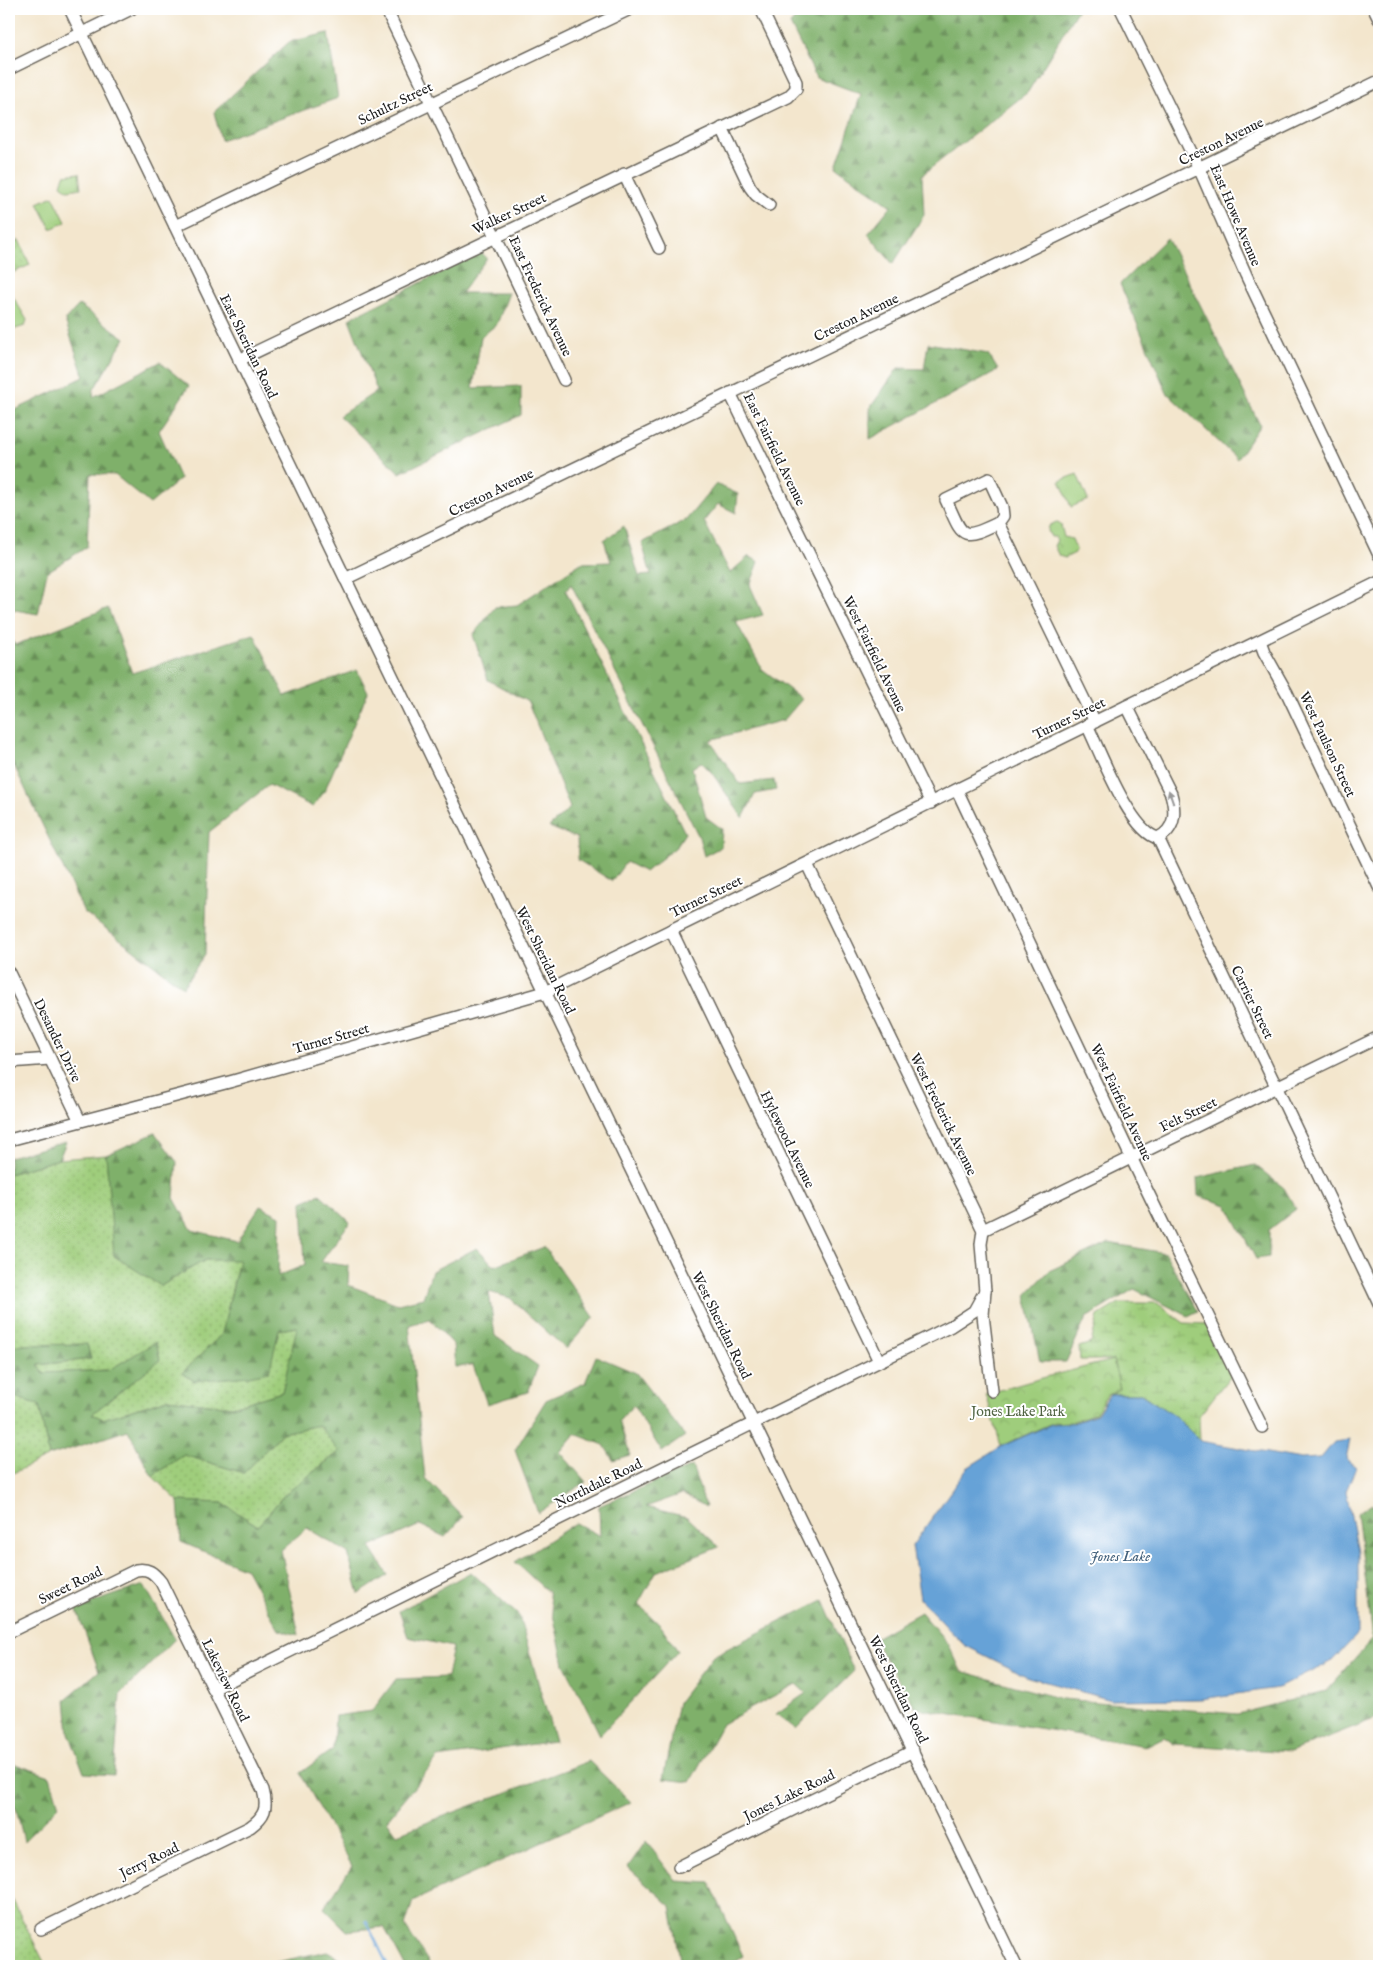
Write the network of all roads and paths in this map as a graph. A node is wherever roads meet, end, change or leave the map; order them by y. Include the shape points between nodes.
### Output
1 (70, 9) edge
2 (131, 9) edge
3 (386, 9) edge
4 (630, 9) edge
5 (762, 9) edge
6 (1121, 9) edge
7 (1374, 9) edge
8 (1379, 19) edge
9 (82, 33) junction
10 (9, 69) edge
11 (1379, 81) edge
12 (431, 102) junction
13 (722, 128) junction
14 (1200, 168) junction
15 (624, 174) junction
16 (769, 204) dead end
17 (175, 226) junction
18 (496, 236) junction
19 (659, 248) dead end
20 (239, 360) junction
21 (564, 380) dead end
22 (730, 393) junction
23 (792, 518) joint
24 (998, 523) junction
25 (1379, 555) edge
26 (345, 579) junction
27 (1379, 582) edge
28 (1260, 641) junction
29 (401, 696) joint
30 (1127, 706) junction
31 (1091, 723) junction
32 (957, 790) junction
33 (931, 803) junction
34 (1158, 838) junction
35 (807, 864) junction
36 (1379, 887) edge
37 (671, 930) junction
38 (9, 973) edge
39 (544, 992) junction
40 (1379, 1037) edge
41 (50, 1059) junction
42 (9, 1062) edge
43 (1277, 1087) junction
44 (80, 1120) junction
45 (9, 1140) edge
46 (1132, 1158) junction
47 (983, 1230) junction
48 (984, 1291) junction
49 (1379, 1302) edge
50 (879, 1361) junction
51 (992, 1392) dead end
52 (753, 1423) junction
53 (1262, 1426) dead end
54 (146, 1569) joint
55 (9, 1632) edge
56 (213, 1689) junction
57 (913, 1752) junction
58 (264, 1811) joint
59 (680, 1867) dead end
60 (41, 1929) dead end
61 (1016, 1966) edge

1 - 9 street, East Sheridan Road
2 - 9 street
3 - 12 street, East Frederick Avenue
4 - 12 street, Schultz Street
5 - 13 street, Walker Street via 796,88 792,94
6 - 14 street, East Howe Avenue
7 - 8 street
9 - 10 street
9 - 17 street, East Sheridan Road
11 - 14 street, Creston Avenue
12 - 17 street, Schultz Street
12 - 18 street, East Frederick Avenue
13 - 15 street, Walker Street
13 - 16 street via 750,187
14 - 22 street, Creston Avenue
14 - 25 street, East Howe Avenue via 1246,276
15 - 18 street, Walker Street
15 - 19 street
17 - 20 street, East Sheridan Road
18 - 20 street, Walker Street
18 - 21 street, East Frederick Avenue
20 - 26 street, East Sheridan Road
22 - 23 street, East Fairfield Avenue
22 - 26 street, Creston Avenue
23 - 33 street, West Fairfield Avenue
24 - 24 street via 1003,516 1002,507 989,479 946,500 964,533 976,534
24 - 31 street, Carrier Street
26 - 29 street, East Sheridan Road
27 - 28 street, Turner Street
28 - 30 street, Turner Street
28 - 36 street, West Paulson Street
29 - 39 street, West Sheridan Road
30 - 31 street, Turner Street
34 -> 30 street via 1172,827 1174,806
31 - 32 street, Turner Street
31 - 34 street, Carrier Street via 1129,812 1140,827
32 - 33 street, Turner Street
32 - 46 street, West Fairfield Avenue
33 - 35 street, Turner Street
34 - 43 street, Carrier Street
35 - 37 street, Turner Street
35 - 47 street, West Frederick Avenue
37 - 39 street, Turner Street
37 - 50 street, Hylewood Avenue
38 - 41 street, Desander Drive
39 - 44 street, Turner Street via 215,1086
39 - 52 street, West Sheridan Road
40 - 43 street, Felt Street
41 - 42 street
41 - 44 street, Desander Drive
43 - 46 street, Felt Street
43 - 49 street, Carrier Street
44 - 45 street, Turner Street
46 - 47 street, Felt Street
46 - 53 street, West Fairfield Avenue
47 - 48 street, West Frederick Avenue
48 - 50 street, Northdale Road via 974,1311 963,1320
48 - 51 street, West Frederick Avenue via 983,1315
50 - 52 street, Northdale Road
52 - 56 street, Northdale Road
52 - 57 street, West Sheridan Road
54 - 55 street, Sweet Road via 126,1574
54 - 56 street, Lakeview Road via 162,1582
56 - 58 street, Lakeview Road via 263,1790
57 - 59 street, Jones Lake Road
57 - 61 street, West Sheridan Road
58 - 60 street, Jerry Road via 250,1827

